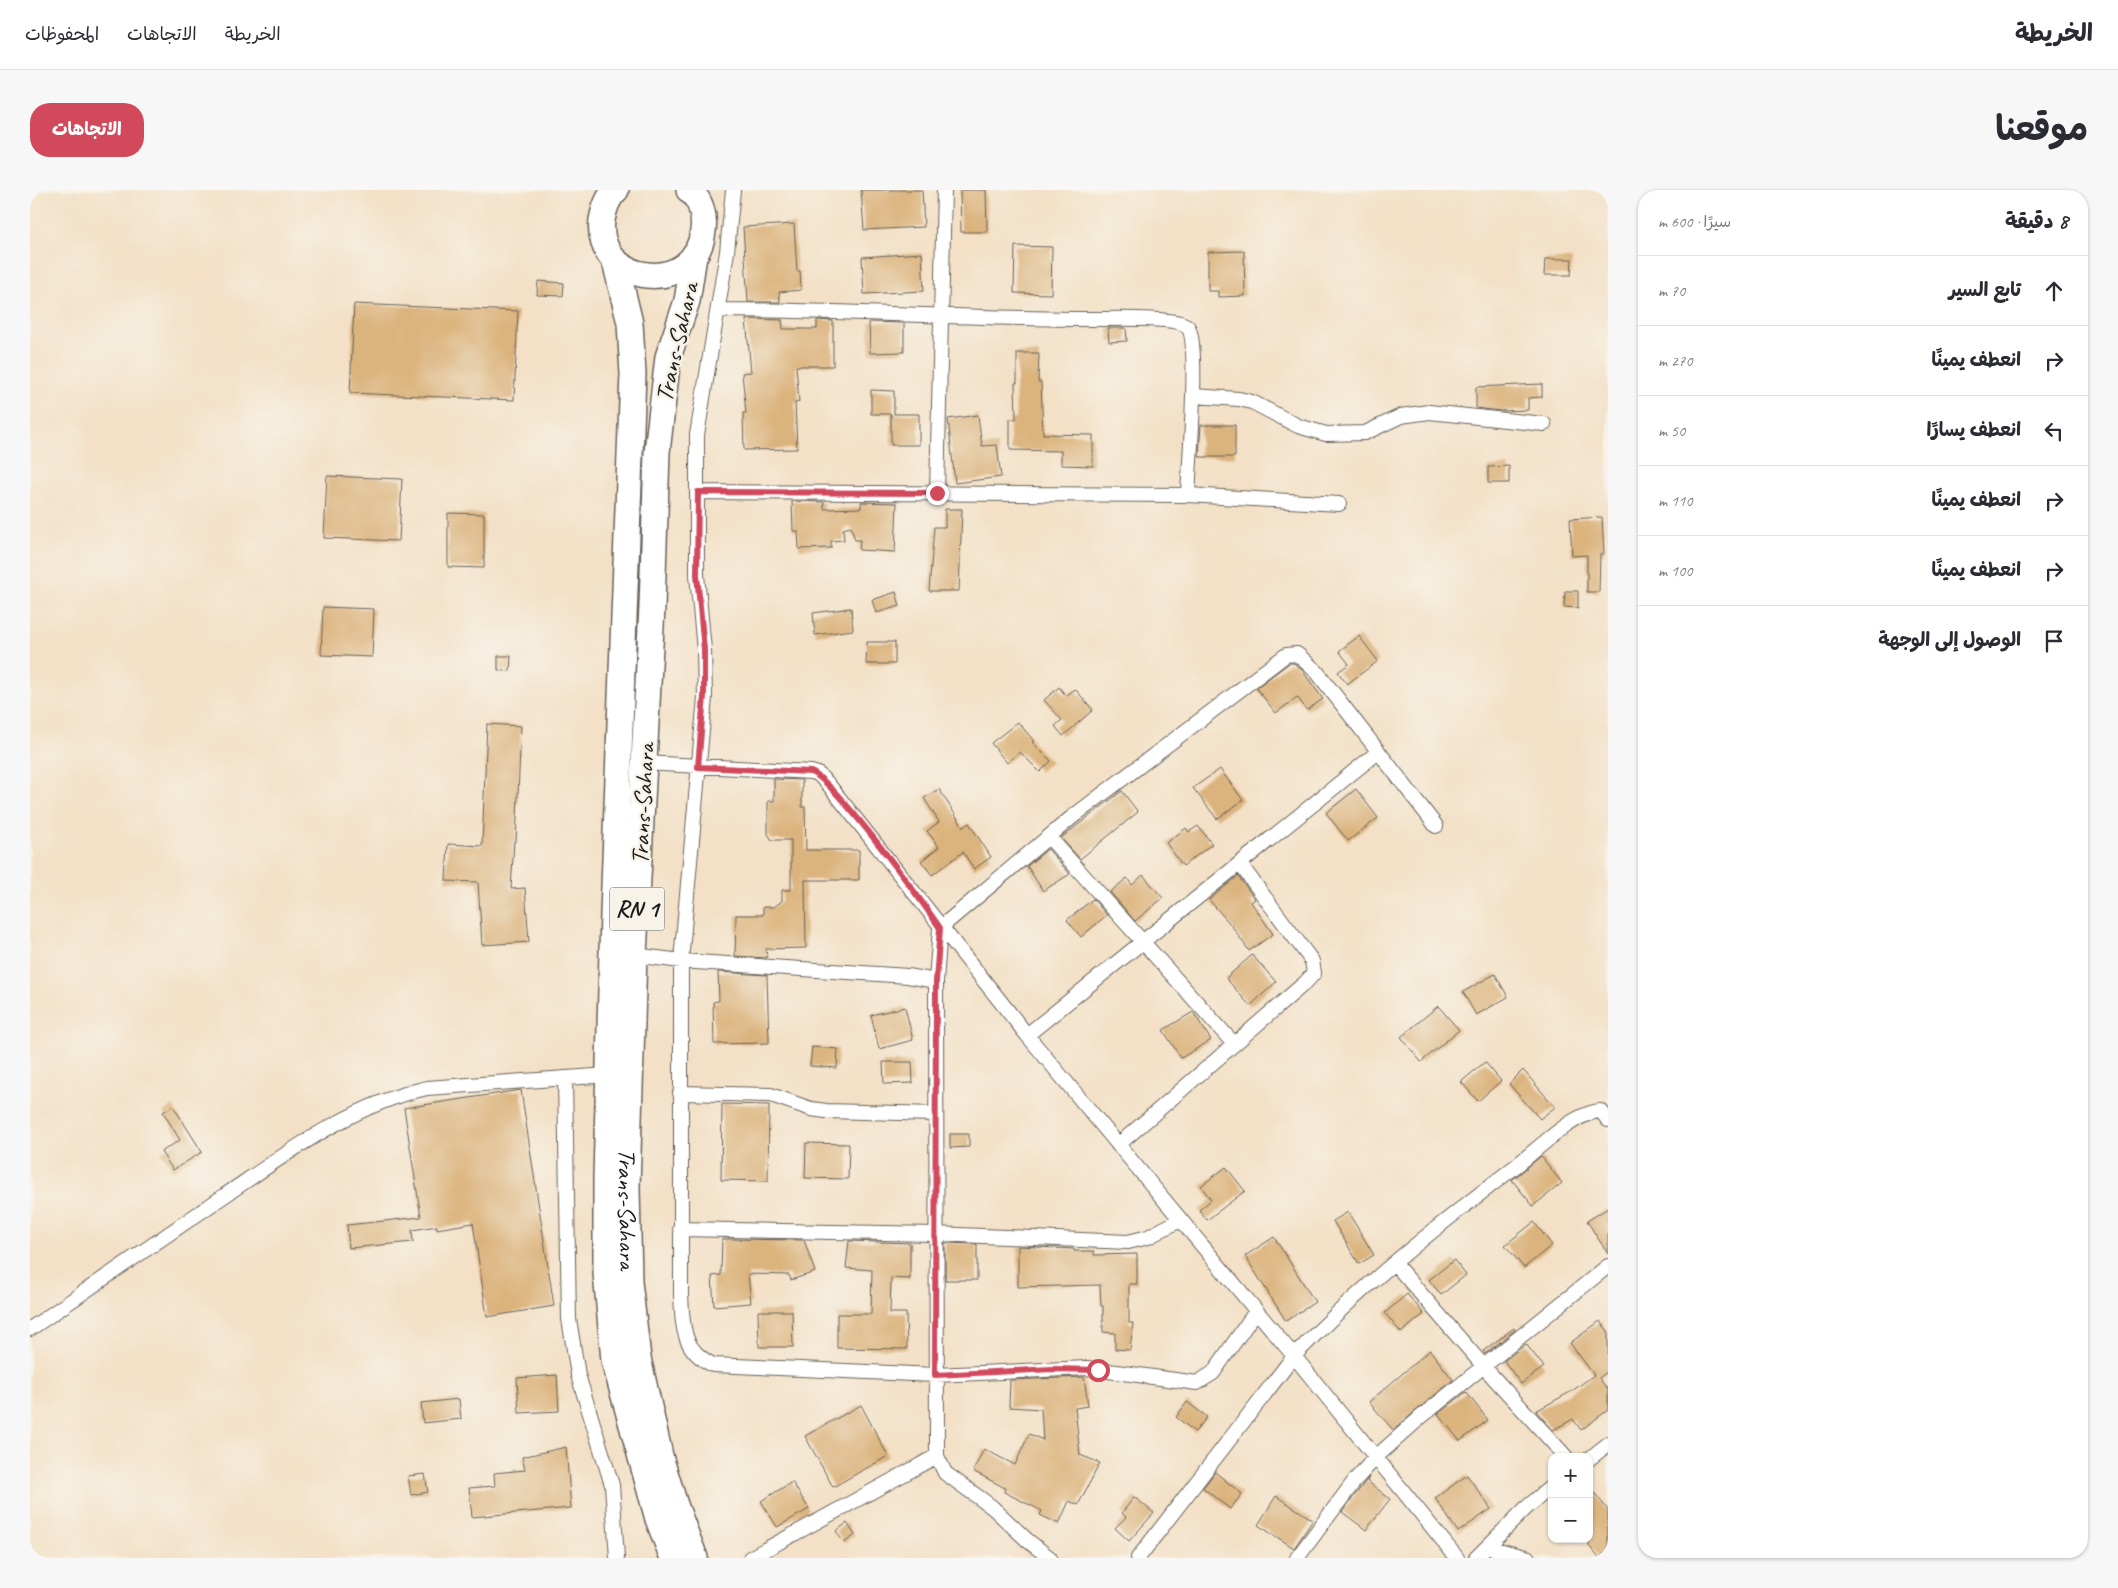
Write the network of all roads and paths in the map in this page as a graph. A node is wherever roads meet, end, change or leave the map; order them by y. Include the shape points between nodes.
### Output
1 (616, 190) edge
2 (733, 190) edge
3 (944, 190) edge
4 (692, 191) edge
5 (698, 248) junction
6 (726, 252) junction
7 (615, 261) junction
8 (718, 310) junction
9 (942, 315) junction
10 (1192, 396) junction
11 (1544, 424) dead end
12 (698, 492) junction
13 (937, 493) junction
14 (1188, 495) junction
15 (1339, 504) dead end
16 (1378, 752) junction
17 (644, 763) junction
18 (698, 767) junction
19 (1436, 826) dead end
20 (1049, 837) junction
21 (1240, 864) junction
22 (940, 928) junction
23 (1142, 941) junction
24 (634, 955) junction
25 (681, 961) junction
26 (936, 981) junction
27 (1027, 1035) junction
28 (1234, 1044) junction
29 (609, 1076) junction
30 (565, 1078) junction
31 (680, 1093) junction
32 (936, 1114) junction
33 (1608, 1120) edge
34 (1118, 1145) junction
35 (1180, 1220) junction
36 (680, 1229) junction
37 (935, 1234) junction
38 (1396, 1264) junction
39 (1608, 1266) edge
40 (1256, 1311) junction
41 (30, 1329) edge
42 (1294, 1356) junction
43 (1484, 1367) junction
44 (935, 1375) junction
45 (1608, 1444) edge
46 (1562, 1453) edge
47 (936, 1456) junction
48 (1593, 1456) edge
49 (1376, 1457) junction
50 (1548, 1490) edge
51 (1487, 1547) junction
52 (617, 1558) edge
53 (673, 1558) edge
54 (695, 1558) edge
55 (750, 1558) edge
56 (1050, 1558) edge
57 (1138, 1558) edge
58 (1297, 1558) edge
59 (1457, 1558) edge
60 (1476, 1558) edge
61 (1529, 1558) edge

1 - 7 highway, Trans-Sahara via 603,210 601,229 605,246
2 - 6 street
3 - 9 street
4 - 5 highway, Trans-Sahara via 704,222
5 - 6 street
5 - 7 highway via 681,268 665,275 647,276 630,272
5 - 17 highway, Trans-Sahara / RN 1 via 687,301 668,357 662,392 656,452
6 - 8 street
7 - 29 highway, Trans-Sahara / RN 1 via 630,323 633,374
8 - 9 street
8 - 12 street via 696,435
9 - 10 street via 1183,323 1191,334
9 - 13 street
10 - 11 street via 1252,402 1298,426 1326,434 1365,433 1401,416 1429,412
10 - 14 street
12 - 13 street
12 - 18 street via 697,575 704,650 704,696
13 - 14 street
14 - 15 street
16 - 19 street
16 - 20 street via 1318,672 1297,654 1289,654 1145,760
16 - 21 street
17 - 18 street
17 - 24 highway, Trans-Sahara / RN 1
18 - 22 street via 818,774 864,828
18 - 25 street
20 - 22 street
20 - 23 street
21 - 23 street
21 - 28 street via 1314,969 1306,982
22 - 26 street
22 - 27 street
23 - 27 street
23 - 28 street
24 - 25 street
24 - 54 highway, Trans-Sahara / RN 1 via 627,1187 629,1282 638,1358 655,1434 674,1505
25 - 26 street via 908,976
25 - 31 street
26 - 32 street
27 - 34 street
28 - 34 street
29 - 30 street
29 - 53 highway, Trans-Sahara / RN 1 via 606,1273 614,1360 653,1502
30 - 41 street via 427,1088 402,1094 353,1114 310,1138
30 - 52 street via 570,1319 578,1375 612,1485
31 - 32 street via 771,1095 826,1111
31 - 36 street
32 - 37 street
33 - 38 street via 1600,1111 1569,1125 1448,1219
34 - 35 street
35 - 37 street via 1148,1237 1128,1242
35 - 40 street
36 - 37 street
36 - 44 street via 683,1330 686,1341 702,1360 712,1364
37 - 44 street
38 - 42 street
38 - 43 street
39 - 43 street
40 - 42 street
40 - 44 street via 1213,1373 1197,1383 1087,1368
42 - 49 street
42 - 57 street
43 - 46 street
43 - 49 street
44 - 47 street
45 - 48 street
47 - 55 street
47 - 56 street via 945,1473 992,1507
49 - 58 street via 1347,1490
49 - 59 street
50 - 51 street
51 - 60 street
51 - 61 street

